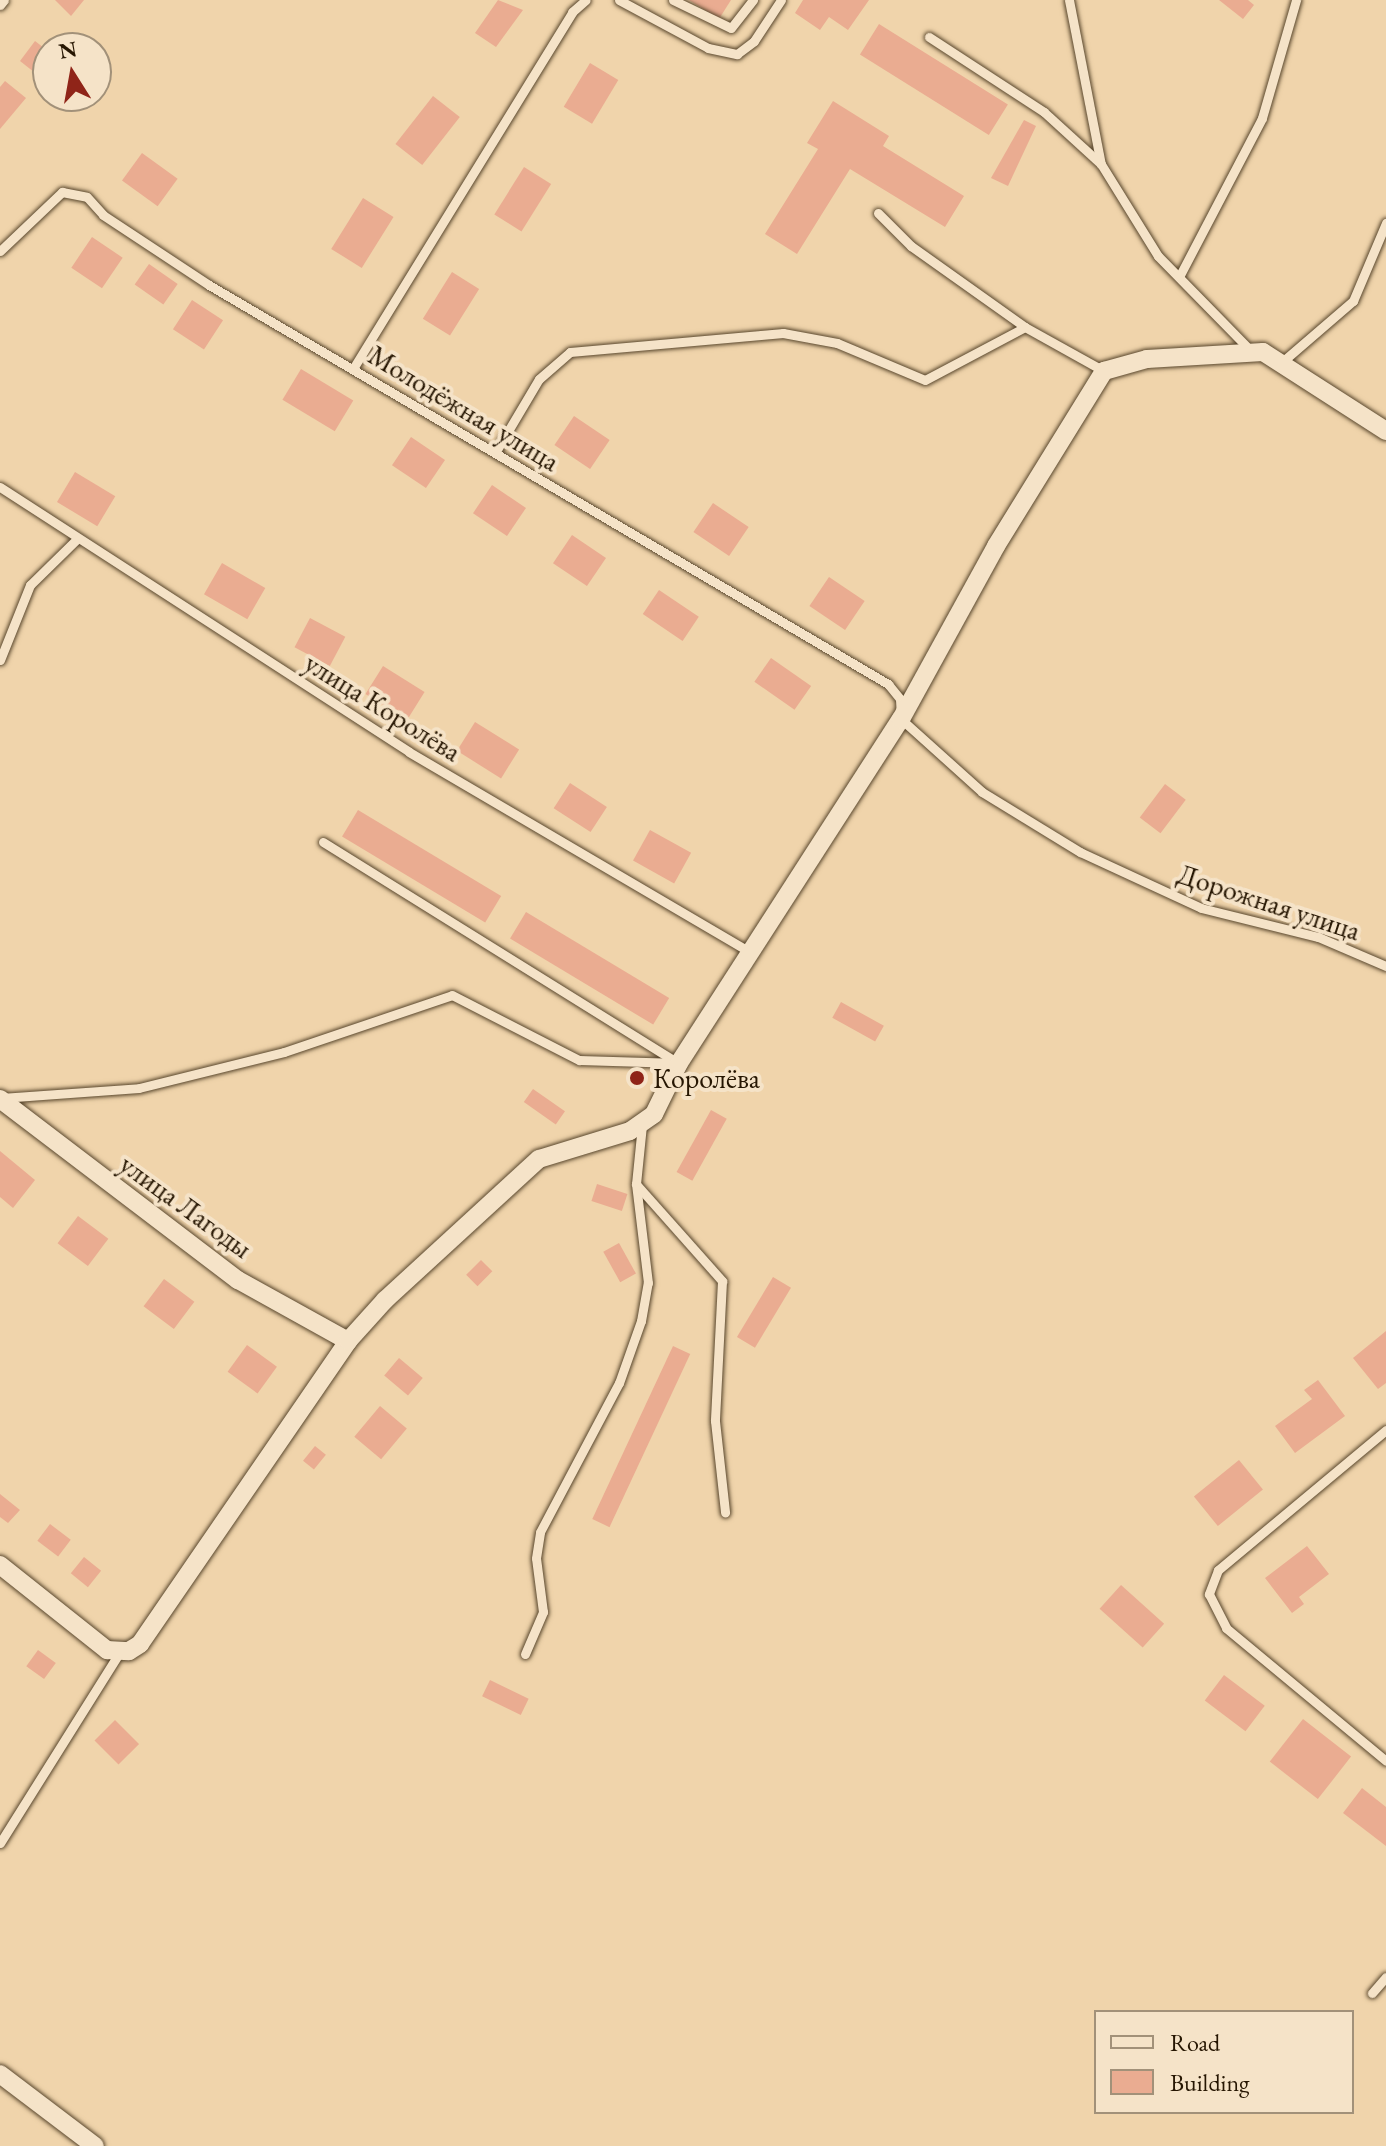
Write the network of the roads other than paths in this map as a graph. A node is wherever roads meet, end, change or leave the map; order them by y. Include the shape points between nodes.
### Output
1 (4, 0) edge
2 (586, 0) edge
3 (619, 0) edge
4 (673, 0) edge
5 (753, 0) edge
6 (1069, 0) edge
7 (1296, 0) edge
8 (779, 1) edge
9 (0, 5) edge
10 (929, 37) dead end
11 (1101, 164) junction
12 (878, 213) dead end
13 (1386, 223) edge
14 (0, 251) edge
15 (1179, 277) junction
16 (1025, 327) junction
17 (1249, 349) junction
18 (1282, 362) junction
19 (354, 367) junction
20 (1104, 371) junction
21 (1386, 431) edge
22 (495, 453) junction
23 (0, 487) edge
24 (77, 539) junction
25 (0, 660) edge
26 (901, 719) junction
27 (323, 842) dead end
28 (750, 952) junction
29 (1386, 966) edge
30 (679, 1063) junction
31 (0, 1099) edge
32 (642, 1125) junction
33 (636, 1184) junction
34 (348, 1341) junction
35 (1386, 1430) edge
36 (725, 1512) dead end
37 (0, 1565) edge
38 (119, 1653) junction
39 (525, 1654) dead end
40 (1386, 1761) edge
41 (0, 1843) edge
42 (1386, 1977) edge
43 (1372, 1993) dead end
44 (0, 2074) edge
45 (95, 2146) edge

1 - 9 lane
2 - 19 lane via 572,12
3 - 8 lane via 708,48 737,54 754,41
4 - 5 lane via 731,28
6 - 11 lane
7 - 15 lane via 1262,118
10 - 11 lane via 1044,112
11 - 15 lane via 1158,256
12 - 16 lane via 911,246
13 - 18 lane via 1353,301
14 - 19 lane, Молодёжная улица via 52,199 75,192 209,285
15 - 17 lane
16 - 20 lane
16 - 22 lane via 925,380 837,343 783,333 570,352 539,379
17 - 18 street
17 - 20 street via 1147,359
18 - 21 street
19 - 22 lane, Молодёжная улица
20 - 26 street via 996,546
22 - 26 lane, Молодёжная улица via 888,684 900,699
23 - 24 lane, улица Королёва
24 - 25 lane via 30,585
24 - 28 lane, улица Королёва via 409,752
26 - 28 street
26 - 29 lane, Дорожная улица via 982,792 1080,852 1201,908 1318,937
27 - 30 lane
28 - 30 street
30 - 31 lane via 579,1060 452,995 284,1052 139,1088
30 - 32 street
31 - 34 street, улица Лагоды via 238,1280
32 - 33 lane
32 - 34 street via 539,1159
33 - 36 lane via 722,1281 715,1421
33 - 39 lane via 648,1283 641,1321 619,1383 540,1532 536,1558 543,1612
34 - 38 street via 147,1635
35 - 40 lane via 1218,1570 1209,1594 1226,1628
37 - 38 street via 93,1641
38 - 41 lane
42 - 43 lane
44 - 45 street

